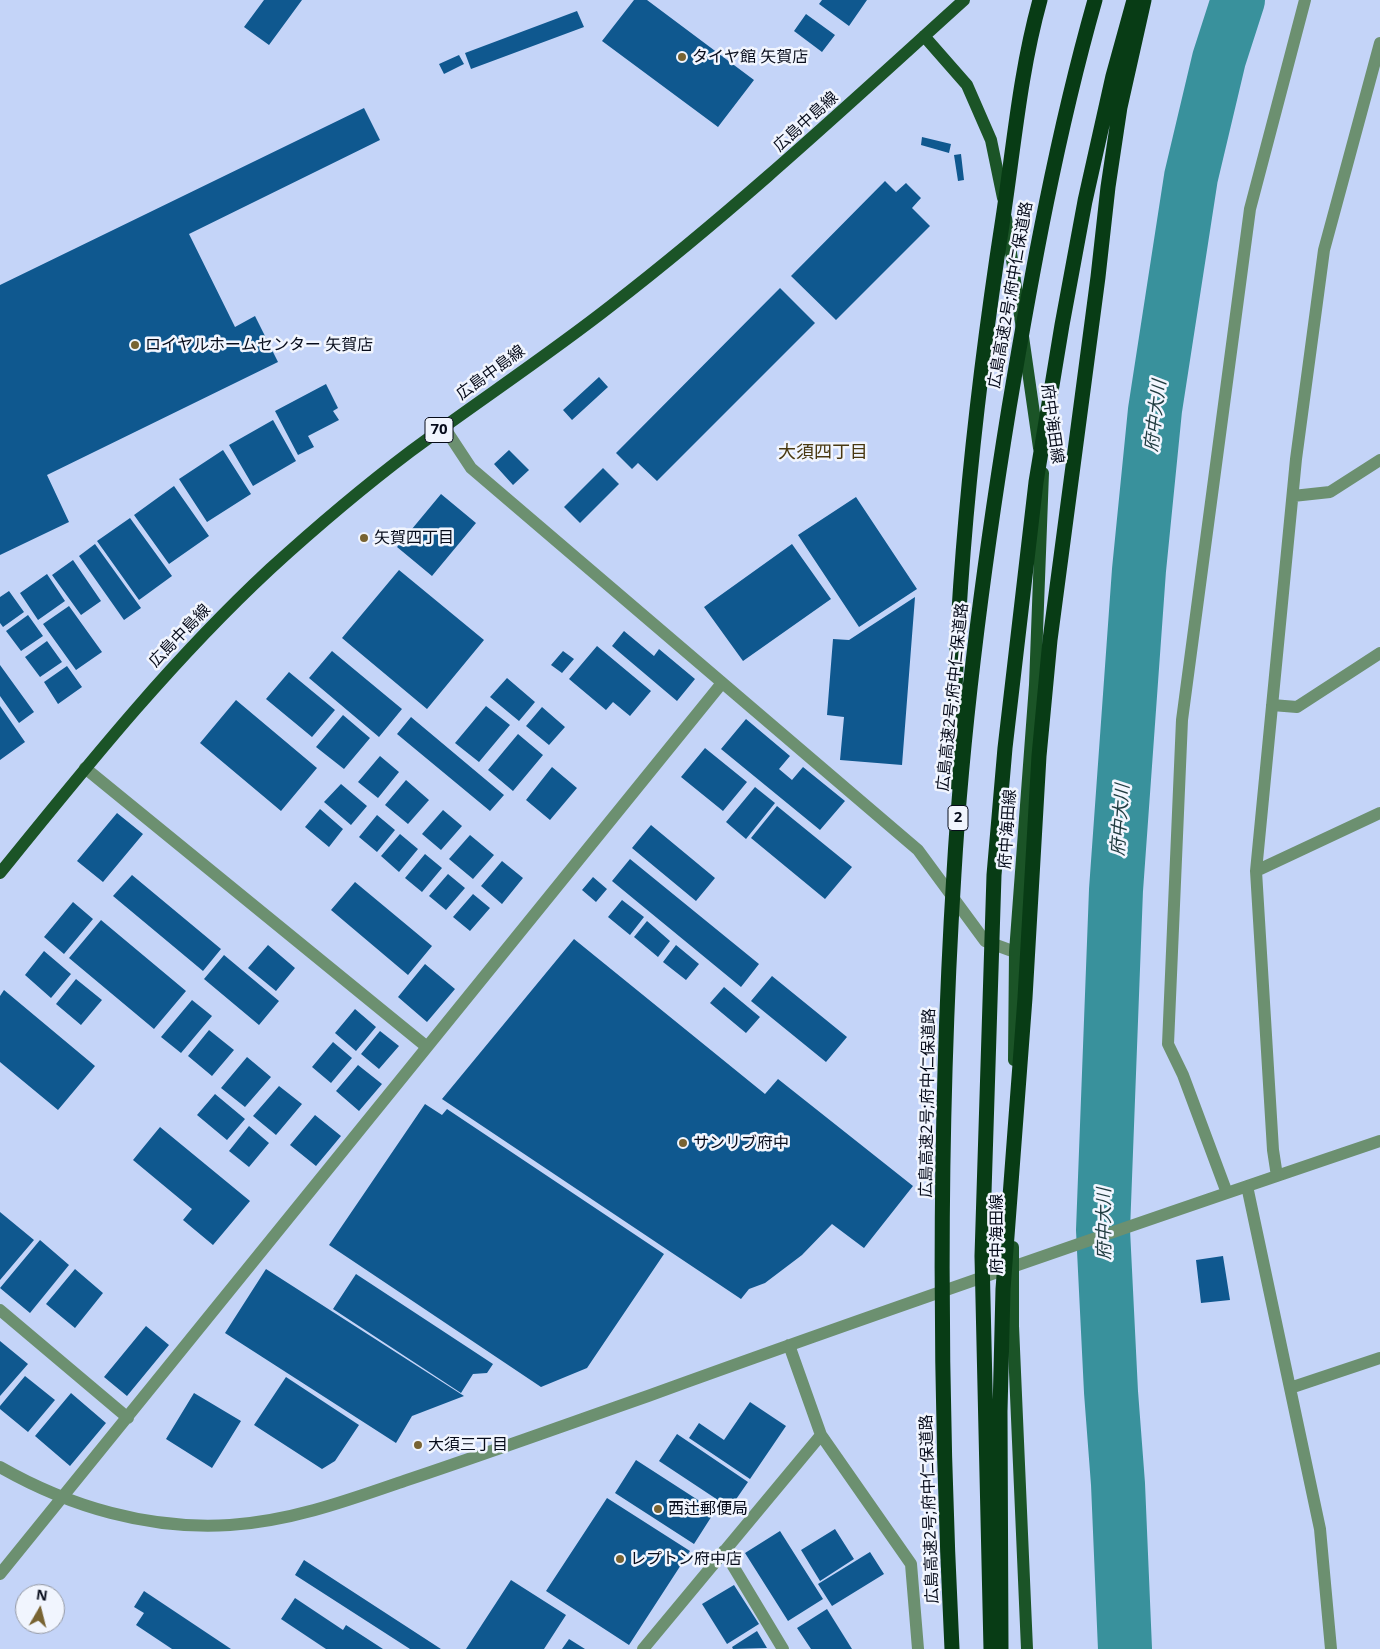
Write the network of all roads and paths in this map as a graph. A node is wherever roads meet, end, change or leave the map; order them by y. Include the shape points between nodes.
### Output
1 (952, 0) edge
2 (964, 0) edge
3 (1040, 0) edge
4 (1095, 0) edge
5 (1134, 0) edge
6 (1144, 0) edge
7 (1305, 0) edge
8 (924, 36) junction
9 (1380, 43) edge
10 (444, 427) junction
11 (1380, 460) edge
12 (1293, 496) junction
13 (1380, 653) edge
14 (722, 683) junction
15 (1272, 705) junction
16 (85, 768) junction
17 (1380, 813) edge
18 (954, 871) junction
19 (1256, 871) junction
20 (0, 872) edge
21 (1015, 952) junction
22 (427, 1047) junction
23 (1380, 1141) edge
24 (1277, 1176) junction
25 (1247, 1186) junction
26 (1227, 1192) junction
27 (1012, 1266) junction
28 (0, 1310) edge
29 (790, 1345) junction
30 (1380, 1358) edge
31 (1290, 1388) junction
32 (128, 1418) junction
33 (821, 1435) junction
34 (0, 1467) edge
35 (63, 1497) junction
36 (724, 1551) junction
37 (0, 1574) edge
38 (643, 1649) edge
39 (784, 1649) edge
40 (918, 1649) edge
41 (952, 1649) edge
42 (990, 1649) edge
43 (1001, 1649) edge
44 (1027, 1649) edge
45 (1331, 1649) edge

1 - 8 main road, 広島中島線 / 70
2 - 8 main road, 広島中島線 / 70
3 - 18 highway via 1021,80 968,492 953,690
4 - 18 highway, 広島高速2号;府中仁保道路 / 2 via 1048,190 1009,410 979,615
5 - 42 highway via 1104,115 1062,325 1036,482 1004,748 994,874 982,1256
6 - 43 highway via 1120,107 1050,640 1039,756 1003,1289
7 - 26 street via 1250,209 1182,720 1168,1044
8 - 10 main road, 広島中島線 / 70 via 773,174 627,294
8 - 21 main road, 府中海田線 via 967,85 991,140 998,167 1043,476 1035,685
9 - 12 street via 1324,250
10 - 14 street via 471,468
10 - 16 main road, 広島中島線 / 70 via 372,482 269,570 173,665
11 - 12 street via 1330,492
12 - 15 street
13 - 15 street via 1297,707
14 - 21 street via 918,850 985,941
14 - 22 street
15 - 19 street
16 - 20 main road, 広島中島線 / 70
16 - 22 street
17 - 19 street
18 - 41 highway, 広島高速2号;府中仁保道路 / 2 via 944,1099 943,1258 947,1559
19 - 24 street
21 - 27 main road, 府中海田線
22 - 32 street
23 - 24 street
24 - 25 street
25 - 26 street
25 - 31 street
26 - 27 street
27 - 29 street
27 - 44 main road, 府中海田線
28 - 32 street
29 - 33 street
29 - 35 street via 485,1454 291,1517 230,1525 168,1523 108,1513
30 - 31 street
31 - 45 street via 1320,1529
32 - 35 street
33 - 36 street
33 - 40 street via 911,1564
34 - 35 street
35 - 37 street
36 - 38 street
36 - 39 street

